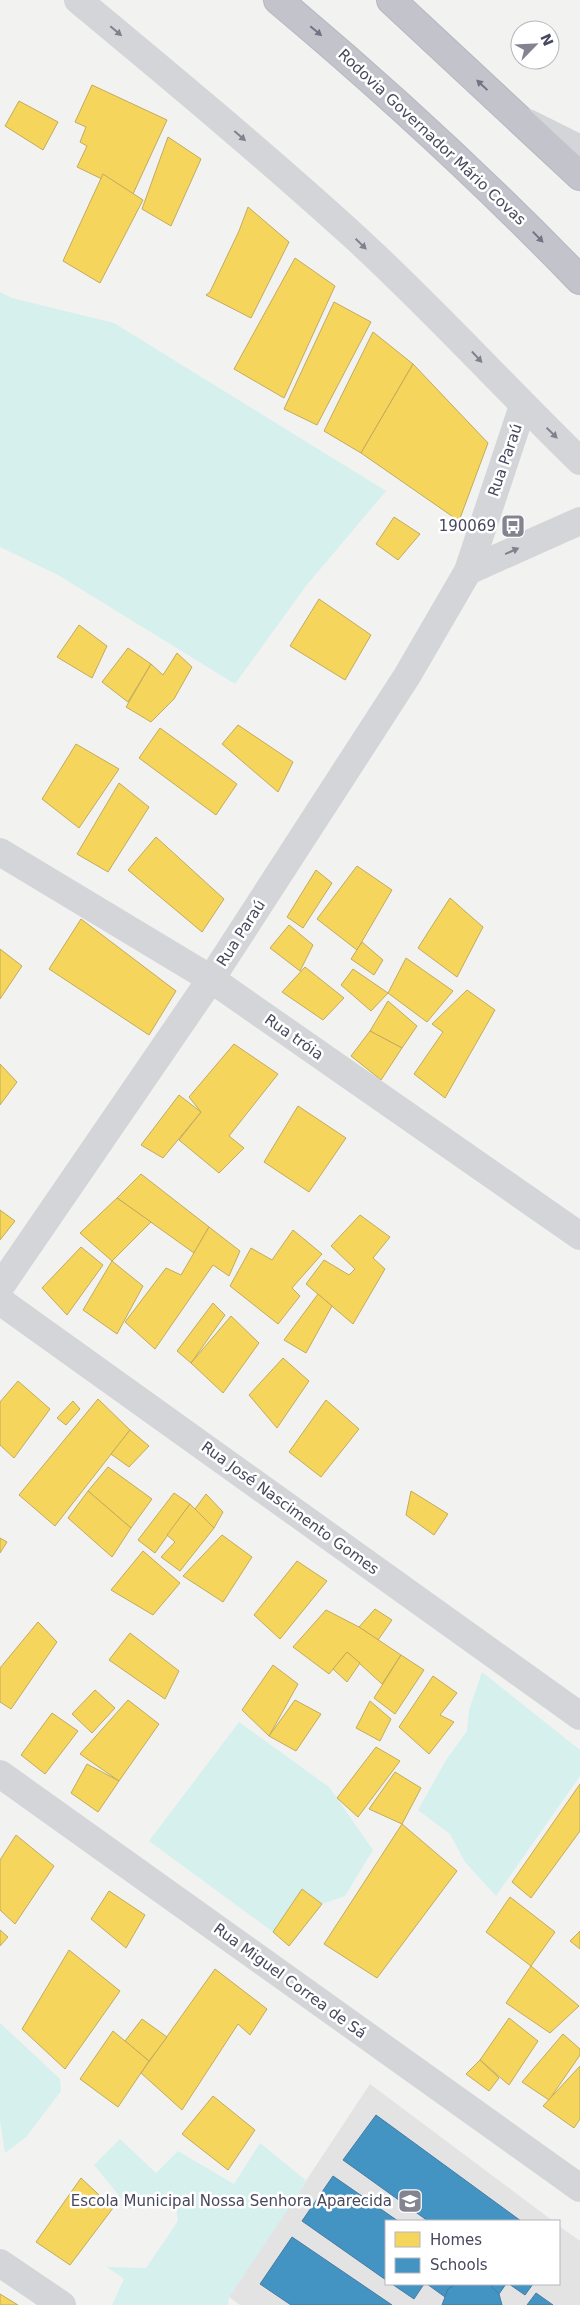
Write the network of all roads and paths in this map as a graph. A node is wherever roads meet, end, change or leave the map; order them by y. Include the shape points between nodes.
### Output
1 (78, 0) edge
2 (278, 0) edge
3 (391, 0) edge
4 (518, 118) junction
5 (580, 149) edge
6 (580, 176) edge
7 (580, 280) edge
8 (523, 406) junction
9 (580, 461) edge
10 (580, 521) edge
11 (468, 571) junction
12 (0, 852) edge
13 (211, 979) junction
14 (580, 1236) edge
15 (0, 1287) edge
16 (0, 1301) edge
17 (580, 1716) edge
18 (0, 1774) edge
19 (580, 2188) edge
20 (0, 2263) edge
21 (62, 2305) edge

1 -> 8 street via 196,97 357,240
2 -> 7 highway, Rodovia Governador Mário Covas via 522,221
4 -> 3 highway
4 - 5 street
4 - 6 highway
8 -> 9 street
8 - 11 street, Rua Paraú
11 -> 10 street
11 - 13 street, Rua Paraú via 406,676
12 - 13 street, Rua tróia
13 - 14 street, Rua tróia
13 - 15 street, Rua Paraú
16 - 17 street, Rua José Nascimento Gomes
18 - 19 street, Rua Miguel Correa de Sá
20 - 21 street

